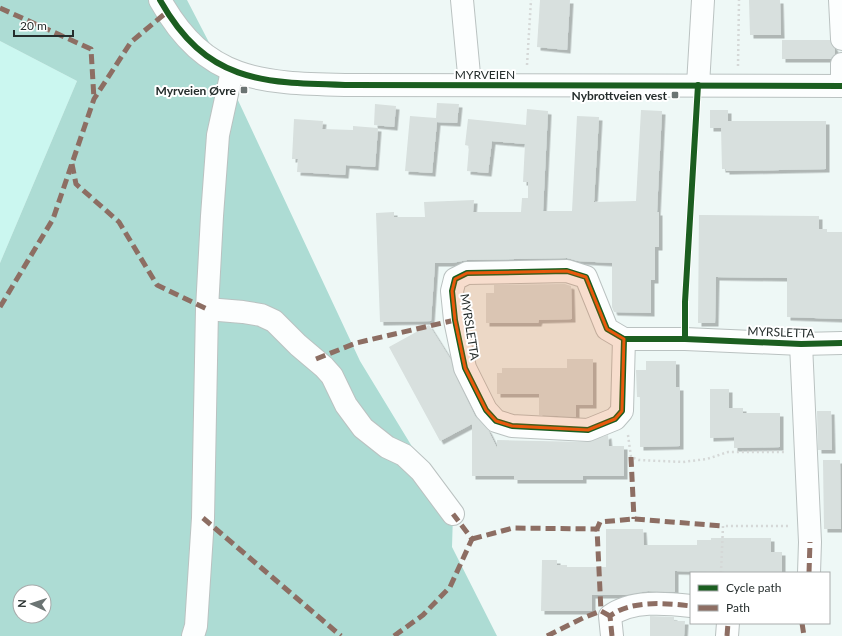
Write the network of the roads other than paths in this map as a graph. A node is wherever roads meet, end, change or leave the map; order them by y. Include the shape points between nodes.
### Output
1 (160, 0) edge
2 (462, 0) edge
3 (703, 0) edge
4 (840, 0) edge
5 (842, 39) edge
6 (842, 64) edge
7 (232, 71) junction
8 (698, 85) junction
9 (470, 86) junction
10 (842, 86) edge
11 (207, 308) junction
12 (624, 339) junction
13 (842, 343) edge
14 (801, 344) junction
15 (453, 514) dead end
16 (809, 572) edge
17 (690, 606) edge
18 (728, 624) edge
19 (194, 636) edge
20 (612, 636) edge
21 (728, 636) edge

1 - 7 street, MYRVEIEN via 192,44 211,60
2 - 9 street
3 - 8 street
4 - 5 street
6 - 10 street, MYRVEIEN
7 - 9 street, MYRVEIEN via 260,79 299,83
7 - 11 street via 218,135
8 - 9 street, MYRVEIEN
8 - 10 street, MYRVEIEN
11 - 15 street via 261,315 274,321 332,376 346,405 364,428 387,447 404,455 421,471
11 - 19 street via 203,518
12 - 12 street, MYRSLETTA via 607,329 586,278 567,272 467,273 455,279 452,291 455,320 465,368 486,410 496,421 512,426 588,430 615,419 622,411
12 - 14 street, MYRSLETTA
13 - 14 street, MYRSLETTA
14 - 16 street, MYRSLETTA
17 - 20 street via 634,605 617,611 610,616
18 - 21 street

